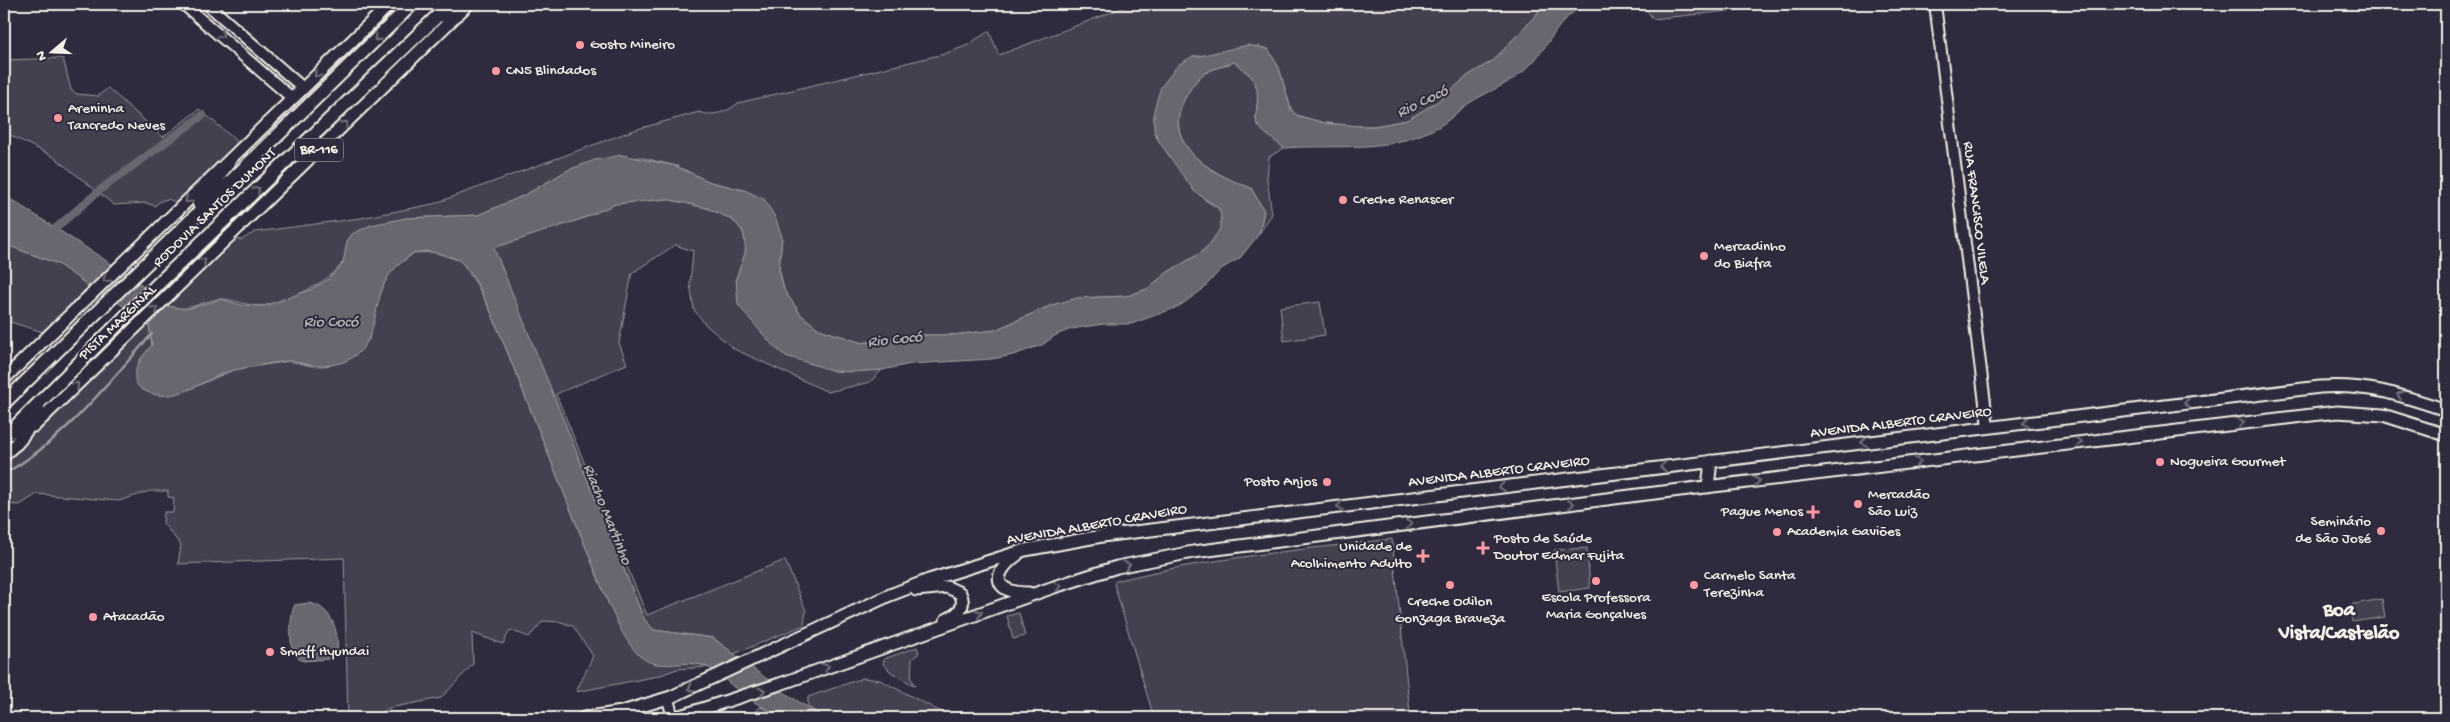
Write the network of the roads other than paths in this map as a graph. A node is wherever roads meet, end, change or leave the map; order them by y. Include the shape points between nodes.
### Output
1 (183, 4) edge
2 (207, 4) edge
3 (390, 4) edge
4 (412, 4) edge
5 (450, 4) edge
6 (463, 4) edge
7 (469, 4) edge
8 (1935, 4) edge
9 (426, 26) junction
10 (302, 88) junction
11 (292, 98) junction
12 (228, 163) junction
13 (182, 228) junction
14 (4, 379) edge
15 (65, 379) junction
16 (4, 403) edge
17 (2446, 410) edge
18 (1988, 427) junction
19 (2446, 435) edge
20 (4, 438) edge
21 (16, 444) junction
22 (4, 456) edge
23 (1712, 461) junction
24 (1708, 487) junction
25 (1025, 550) junction
26 (900, 591) junction
27 (1035, 593) junction
28 (920, 634) junction
29 (668, 699) junction
30 (584, 718) edge
31 (674, 718) edge

1 -> 11 street
2 - 10 street
3 -> 10 main road
4 -> 13 highway, RODOVIA SANTOS DUMONT / BR-116
5 - 9 highway, RODOVIA SANTOS DUMONT / BR-116
6 - 9 highway
21 -> 7 main road, PISTA MARGINAL / BR-116
8 - 18 street, RUA FRANCISCO VILELA
15 -> 9 highway, RODOVIA SANTOS DUMONT / BR-116 via 158,284
10 - 11 main road
11 - 12 main road
12 - 13 highway
12 -> 14 main road
13 - 16 highway, RODOVIA SANTOS DUMONT / BR-116
15 - 20 highway, RODOVIA SANTOS DUMONT / BR-116
15 - 21 highway
17 -> 18 main road, AVENIDA ALBERTO CRAVEIRO via 2385,390 2336,386
18 -> 23 main road, AVENIDA ALBERTO CRAVEIRO
24 -> 19 main road via 2337,412 2383,415
21 - 22 main road, PISTA MARGINAL / BR-116
23 - 24 main road
23 -> 25 main road, AVENIDA ALBERTO CRAVEIRO via 1173,526
27 -> 24 main road via 1117,568 1193,552
25 - 26 main road, AVENIDA ALBERTO CRAVEIRO
25 - 27 main road via 1002,568 999,582 1010,592
26 - 28 main road via 948,587 962,596 963,604 958,612
26 -> 29 main road, AVENIDA ALBERTO CRAVEIRO
28 -> 27 main road
31 -> 28 main road via 744,697
29 - 30 main road, AVENIDA ALBERTO CRAVEIRO via 622,712
29 - 31 street

